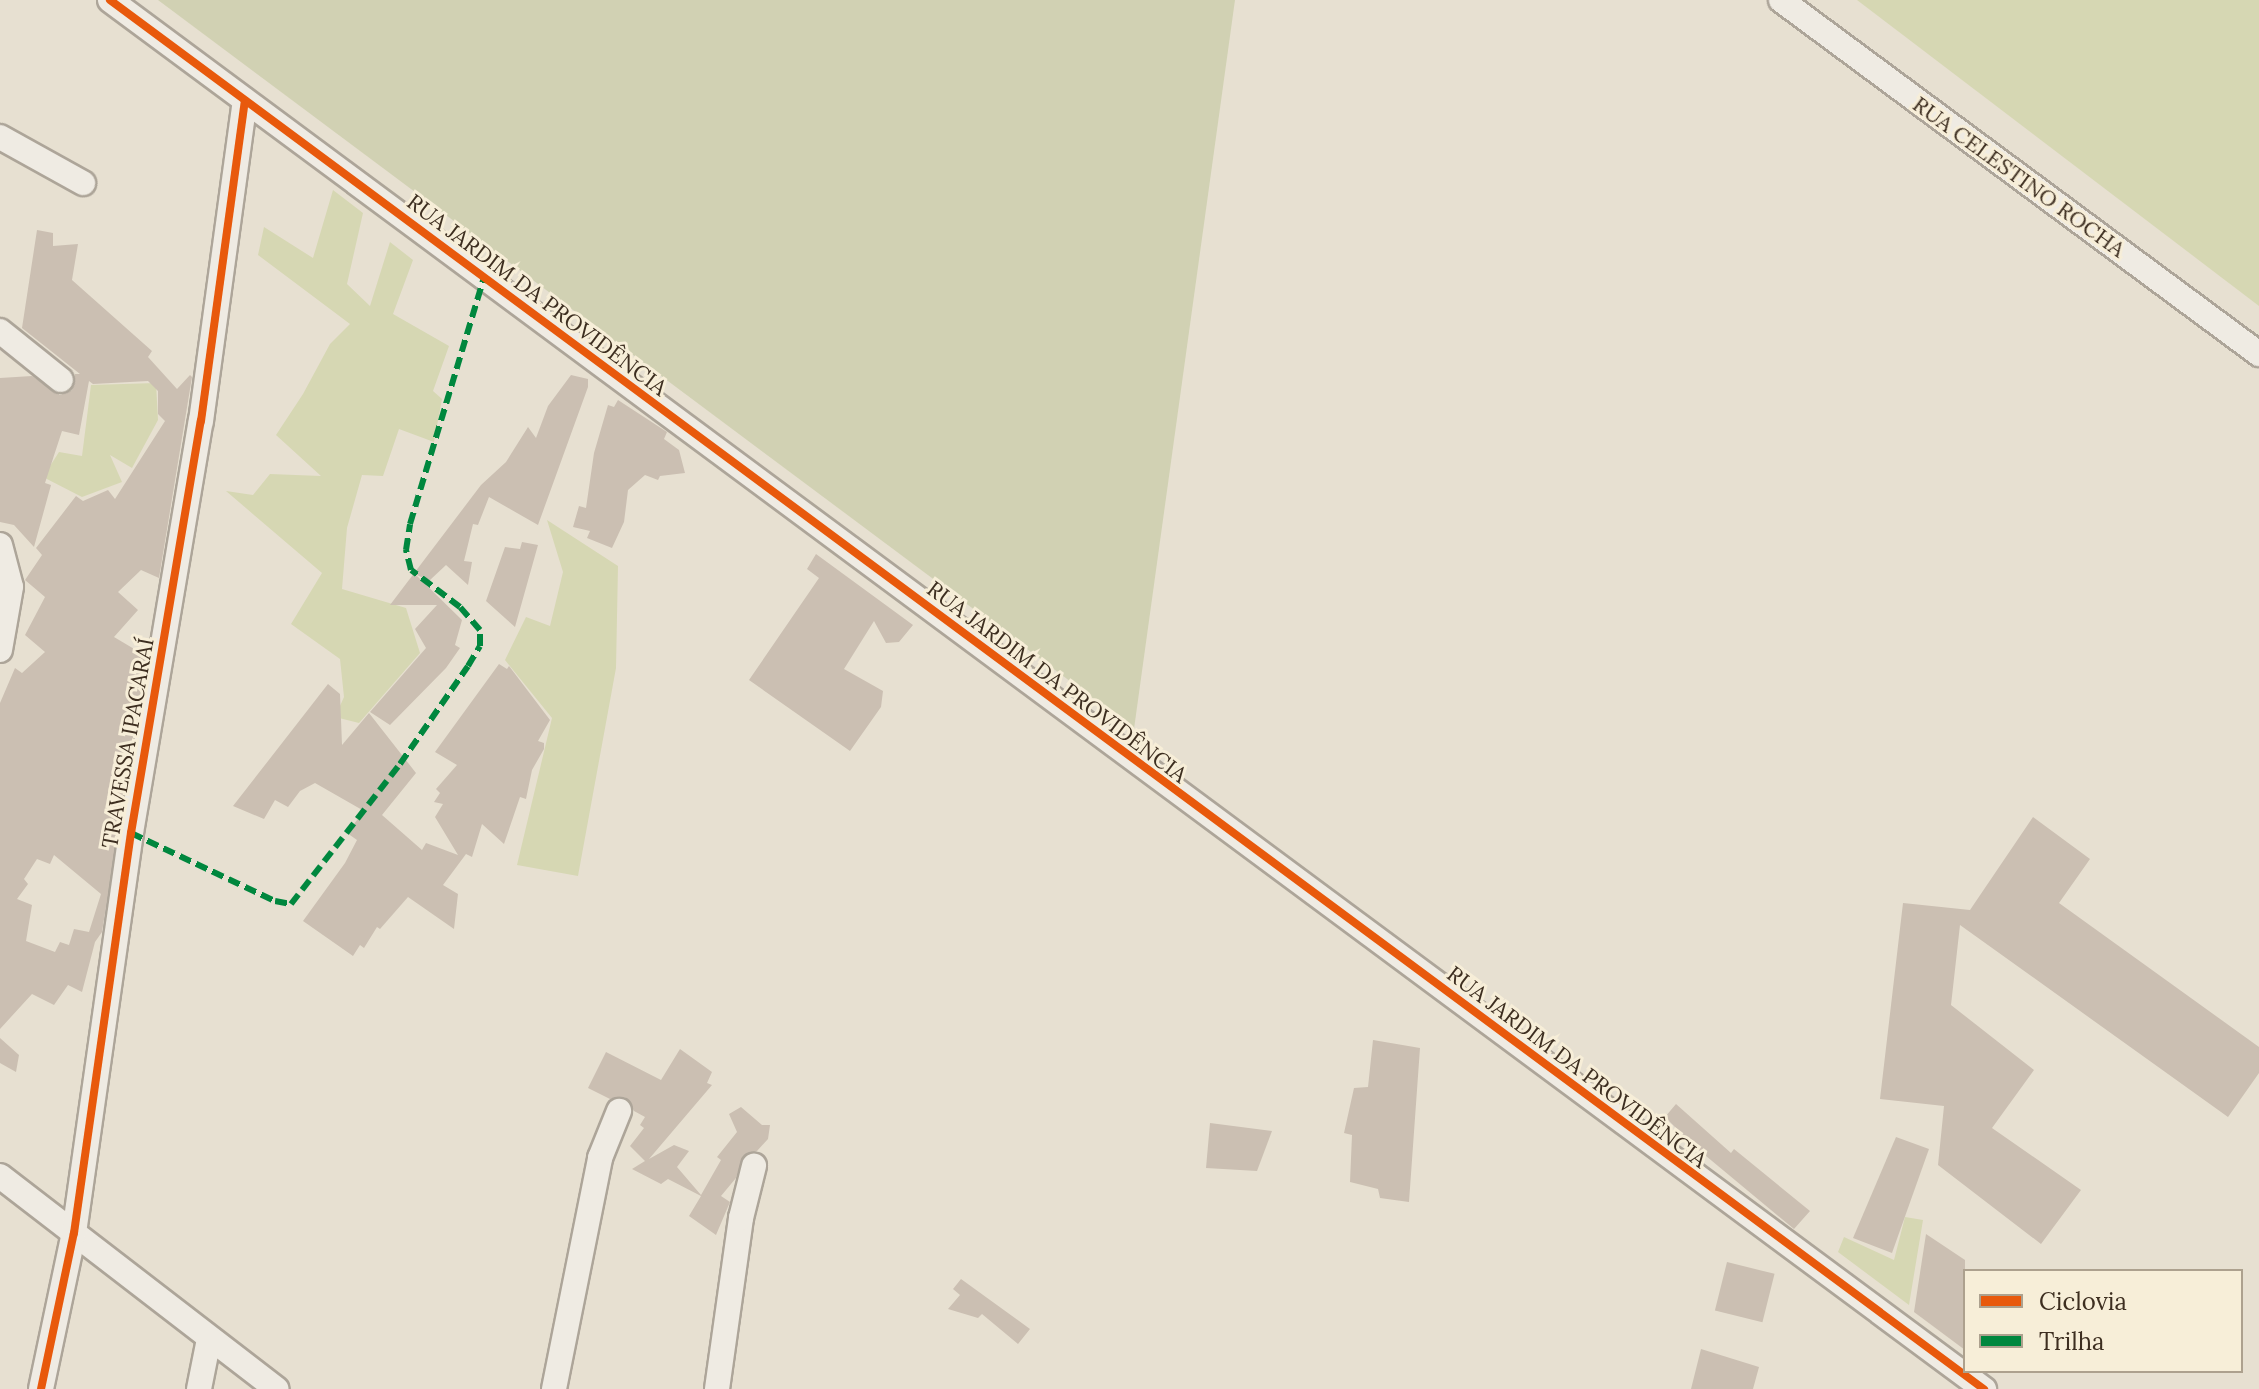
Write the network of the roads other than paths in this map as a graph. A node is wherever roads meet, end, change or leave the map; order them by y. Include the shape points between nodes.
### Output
1 (110, 0) edge
2 (1781, 0) edge
3 (245, 101) junction
4 (0, 137) edge
5 (83, 183) dead end
6 (0, 331) edge
7 (2259, 354) edge
8 (61, 380) dead end
9 (1, 546) edge
10 (0, 650) edge
11 (619, 1111) dead end
12 (754, 1166) dead end
13 (0, 1176) edge
14 (74, 1233) junction
15 (209, 1339) junction
16 (41, 1389) edge
17 (199, 1389) edge
18 (277, 1389) edge
19 (554, 1389) edge
20 (717, 1389) edge
21 (1984, 1389) edge

1 - 3 street, RUA JARDIM DA PROVIDÊNCIA
2 - 7 street, RUA CELESTINO ROCHA
3 - 14 street, TRAVESSA IPACARAÍ via 201,421 131,833
3 - 21 street, RUA JARDIM DA PROVIDÊNCIA
4 - 5 street
6 - 8 street
9 - 10 street via 11,587
11 - 19 street via 600,1158
12 - 20 street via 741,1218
13 - 14 street
14 - 15 street
14 - 16 street, TRAVESSA IPACARAÍ
15 - 17 street
15 - 18 street

